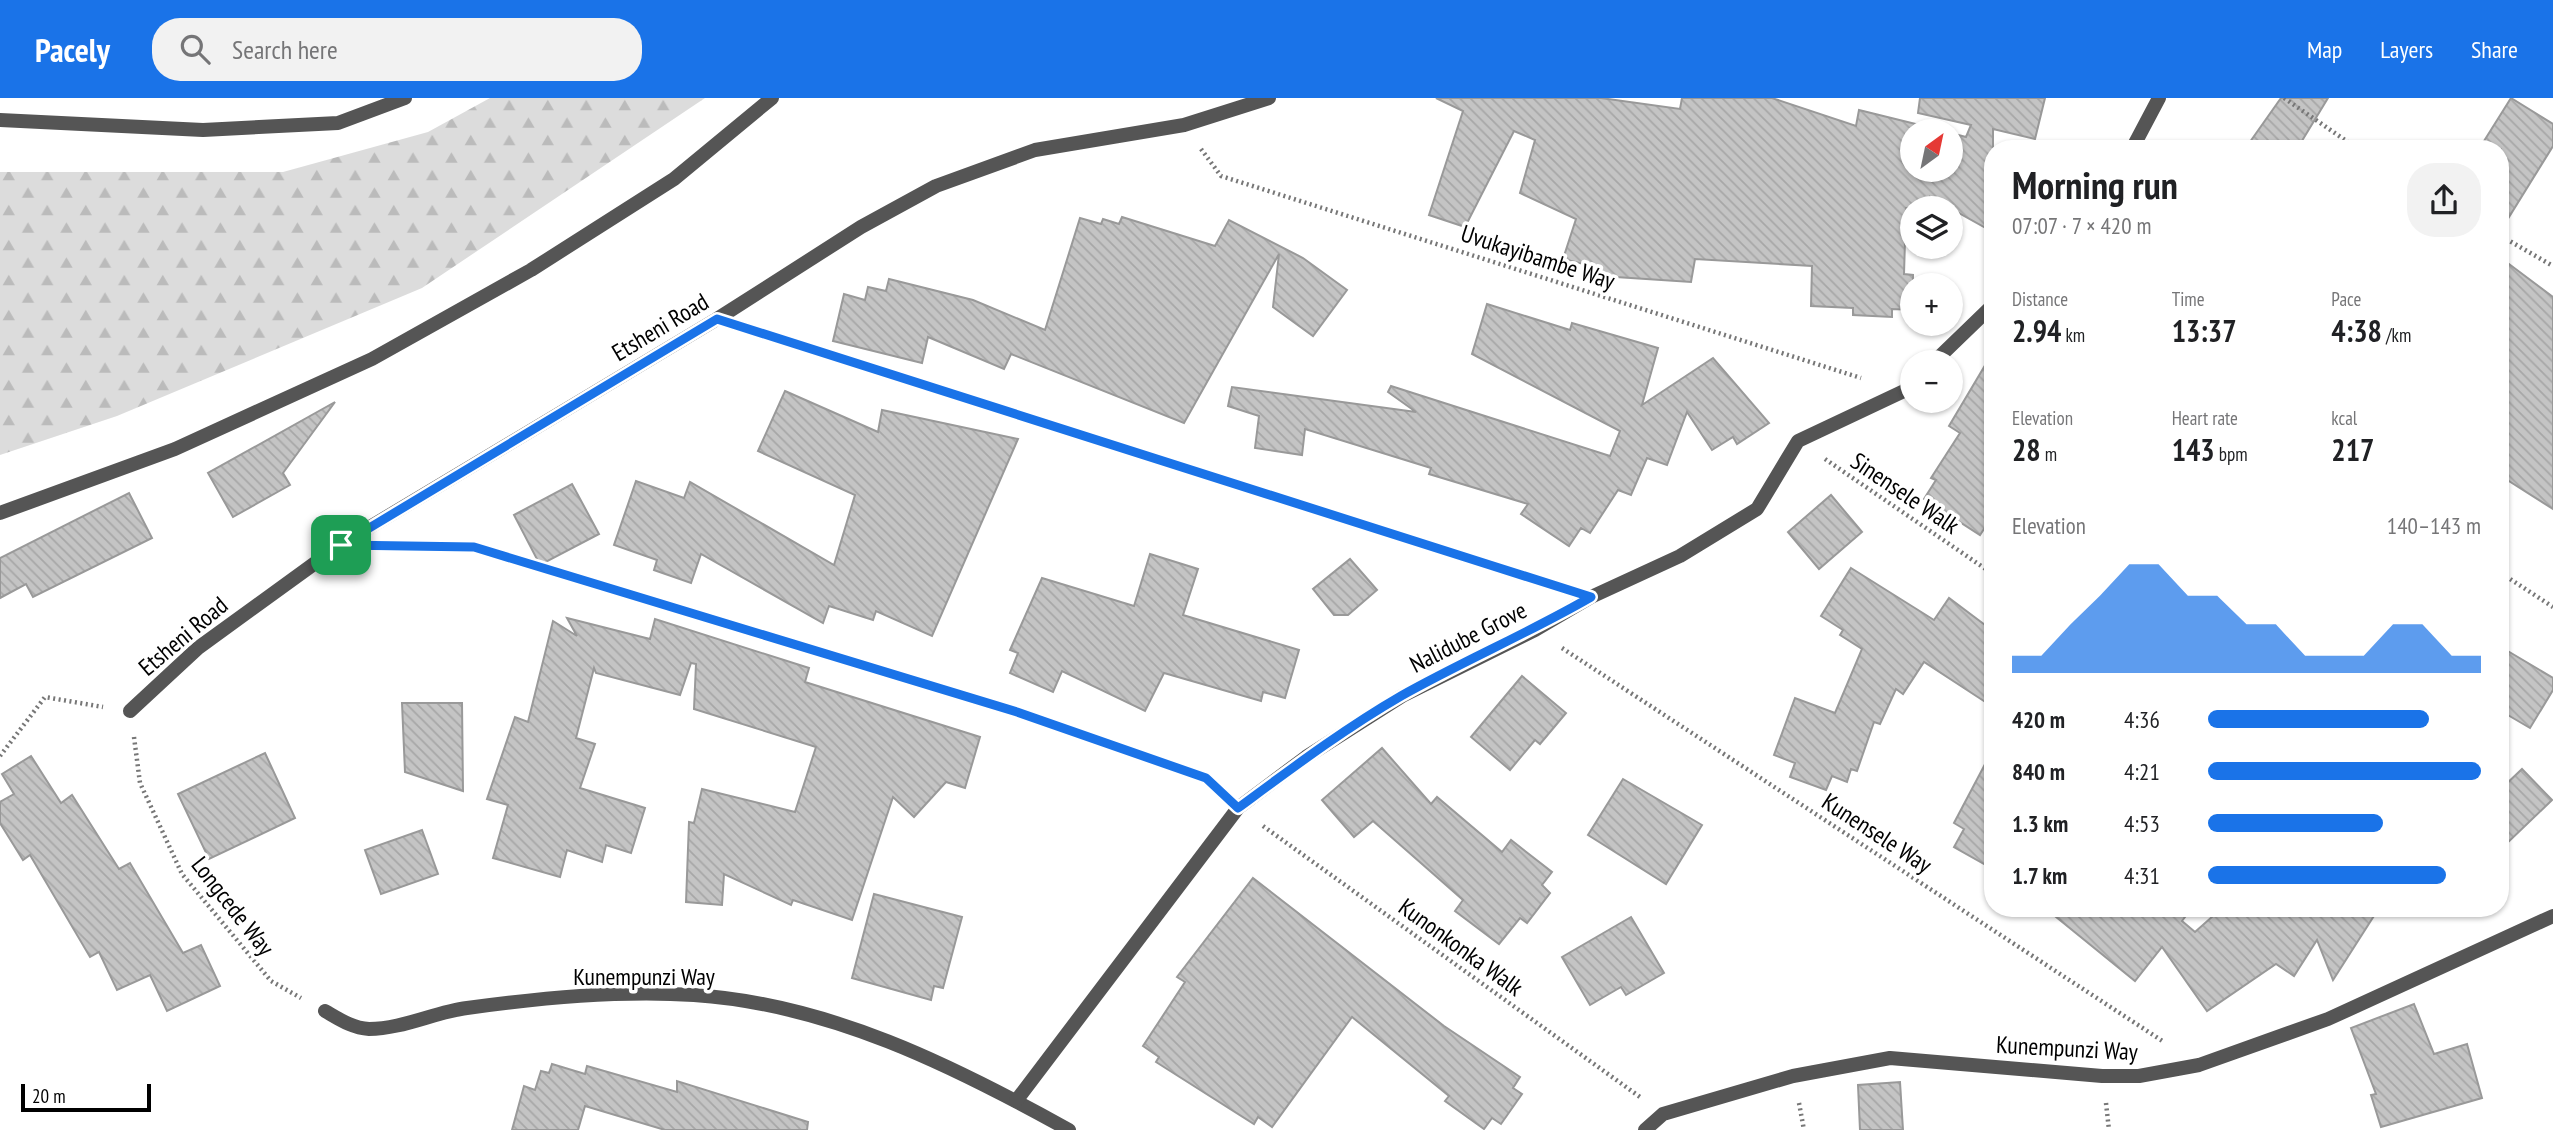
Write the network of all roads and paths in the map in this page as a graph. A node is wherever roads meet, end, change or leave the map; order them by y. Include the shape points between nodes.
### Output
1 (405, 98) edge
2 (772, 98) edge
3 (1269, 98) edge
4 (2159, 98) edge
5 (2284, 98) edge
6 (0, 120) edge
7 (1184, 125) junction
8 (2137, 140) edge
9 (2345, 140) edge
10 (2509, 241) edge
11 (2553, 266) edge
12 (1984, 314) edge
13 (717, 319) junction
14 (1946, 350) edge
15 (1900, 385) edge
16 (1900, 391) edge
17 (1798, 441) junction
18 (0, 513) edge
19 (394, 546) dead end
20 (1984, 568) edge
21 (2509, 578) edge
22 (1591, 597) junction
23 (2553, 607) edge
24 (1535, 630) junction
25 (130, 711) junction
26 (0, 756) edge
27 (1238, 808) junction
28 (2553, 916) edge
29 (325, 1011) joint
30 (2199, 1065) junction
31 (1016, 1101) junction
32 (1663, 1114) junction
33 (1069, 1130) edge
34 (1645, 1130) edge

1 - 6 street via 338,123 203,130
2 - 18 street via 674,179 531,270 373,359 176,449
3 - 7 street, Etsheni Road
4 - 8 street
5 - 9 path
7 - 13 street, Etsheni Road via 1035,150 936,186 861,227
7 - 15 path, Uvukayibambe Way via 1220,176
10 - 11 path
12 - 14 street
13 - 22 path
13 - 25 street, Etsheni Road via 341,545 198,648
16 - 17 street
17 - 20 path, Sinensele Walk
17 - 22 street, Nalidube Grove via 1757,509 1680,556
19 - 27 path, Kunonkonka Walk via 474,547 894,672 1206,778
21 - 23 path
22 - 24 street, Nalidube Grove
24 - 27 street, Nalidube Grove via 1402,696 1306,757
24 - 30 path, Kunensele Way
25 - 26 path via 45,697
25 - 29 path, Longcede Way via 140,783 182,874 271,982
27 - 31 street, Nalidube Grove
27 - 32 path, Kunonkonka Walk
28 - 30 street, Kunempunzi Way via 2328,1019
29 - 31 street, Kunempunzi Way via 344,1023 369,1029 464,1008 610,994 694,995 795,1009 897,1044
30 - 32 street, Kunempunzi Way via 2160,1074 2102,1076 1890,1058 1793,1076
31 - 33 street, Kunempunzi Way
32 - 34 street, Kunempunzi Way

